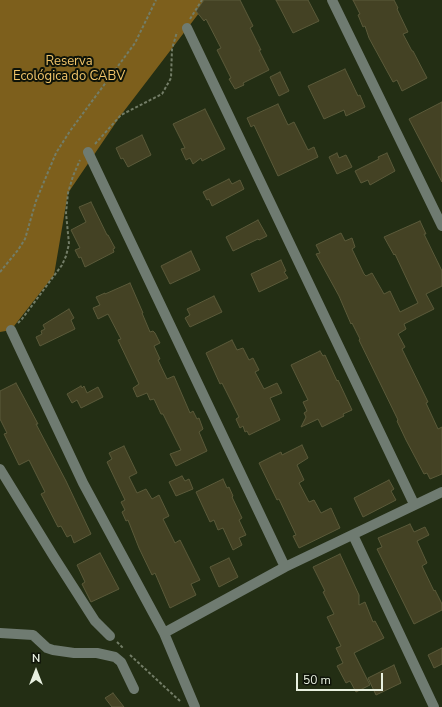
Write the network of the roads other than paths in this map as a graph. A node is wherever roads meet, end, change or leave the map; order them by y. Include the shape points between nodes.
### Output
1 (332, 0) edge
2 (187, 28) road end
3 (88, 152) road end
4 (442, 226) edge
5 (11, 330) road end
6 (0, 469) edge
7 (442, 492) edge
8 (414, 504) junction
9 (353, 535) junction
10 (285, 567) junction
11 (0, 633) edge
12 (164, 633) junction
13 (110, 636) road end
14 (134, 689) dead end
15 (195, 707) edge
16 (434, 707) edge

1 - 4 street
2 - 8 street
3 - 10 street
5 - 12 street via 83,483
6 - 13 street via 96,621
7 - 8 street
8 - 9 street
9 - 10 street
9 - 16 street
10 - 12 street
11 - 14 street via 33,635 53,650 115,657 121,662
12 - 15 street

